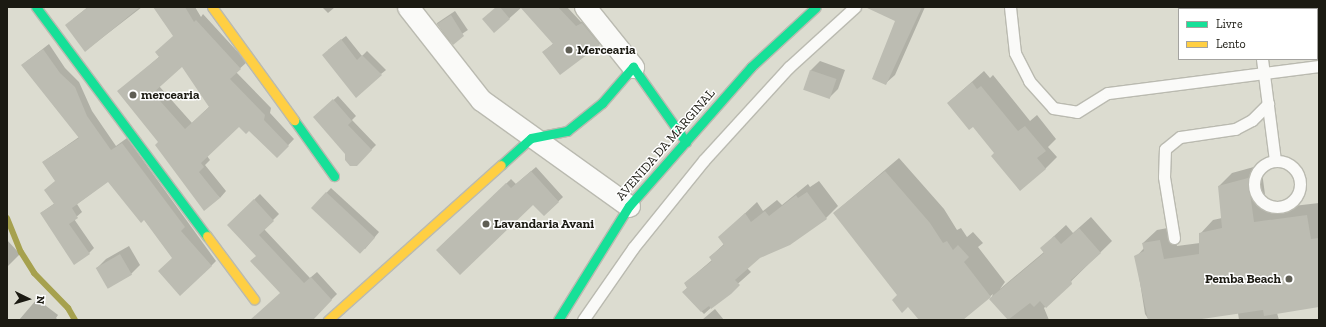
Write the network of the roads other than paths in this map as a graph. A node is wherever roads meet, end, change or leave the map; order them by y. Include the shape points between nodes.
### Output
1 (36, 7) edge
2 (212, 7) edge
3 (408, 7) edge
4 (585, 7) edge
5 (816, 7) edge
6 (855, 7) edge
7 (1010, 7) edge
8 (1262, 60) edge
9 (1319, 66) edge
10 (633, 67) junction
11 (1265, 74) junction
12 (1268, 104) junction
13 (531, 138) junction
14 (686, 142) junction
15 (1275, 160) junction
16 (334, 176) dead end
17 (629, 206) junction
18 (1174, 238) dead end
19 (254, 299) dead end
20 (328, 320) edge
21 (558, 320) edge
22 (583, 320) edge

1 - 19 street
2 - 16 street
3 - 13 street via 481,100
4 - 10 street
5 - 14 street, AVENIDA DA MARGINAL via 751,67
6 - 22 lane via 789,67 704,160 633,248
7 - 11 lane via 1015,53 1029,81 1053,108 1077,112 1108,93
8 - 11 lane
9 - 11 lane
10 - 13 street via 602,103 567,131
10 - 14 street
11 - 12 lane
12 - 15 lane
12 - 18 lane via 1252,120 1235,129 1180,137 1165,149 1164,176
13 - 17 street
13 - 20 street
14 - 17 street, AVENIDA DA MARGINAL
15 - 15 lane via 1295,169 1300,186 1292,202 1275,207 1259,199 1253,182 1262,166
17 - 21 street, AVENIDA DA MARGINAL

